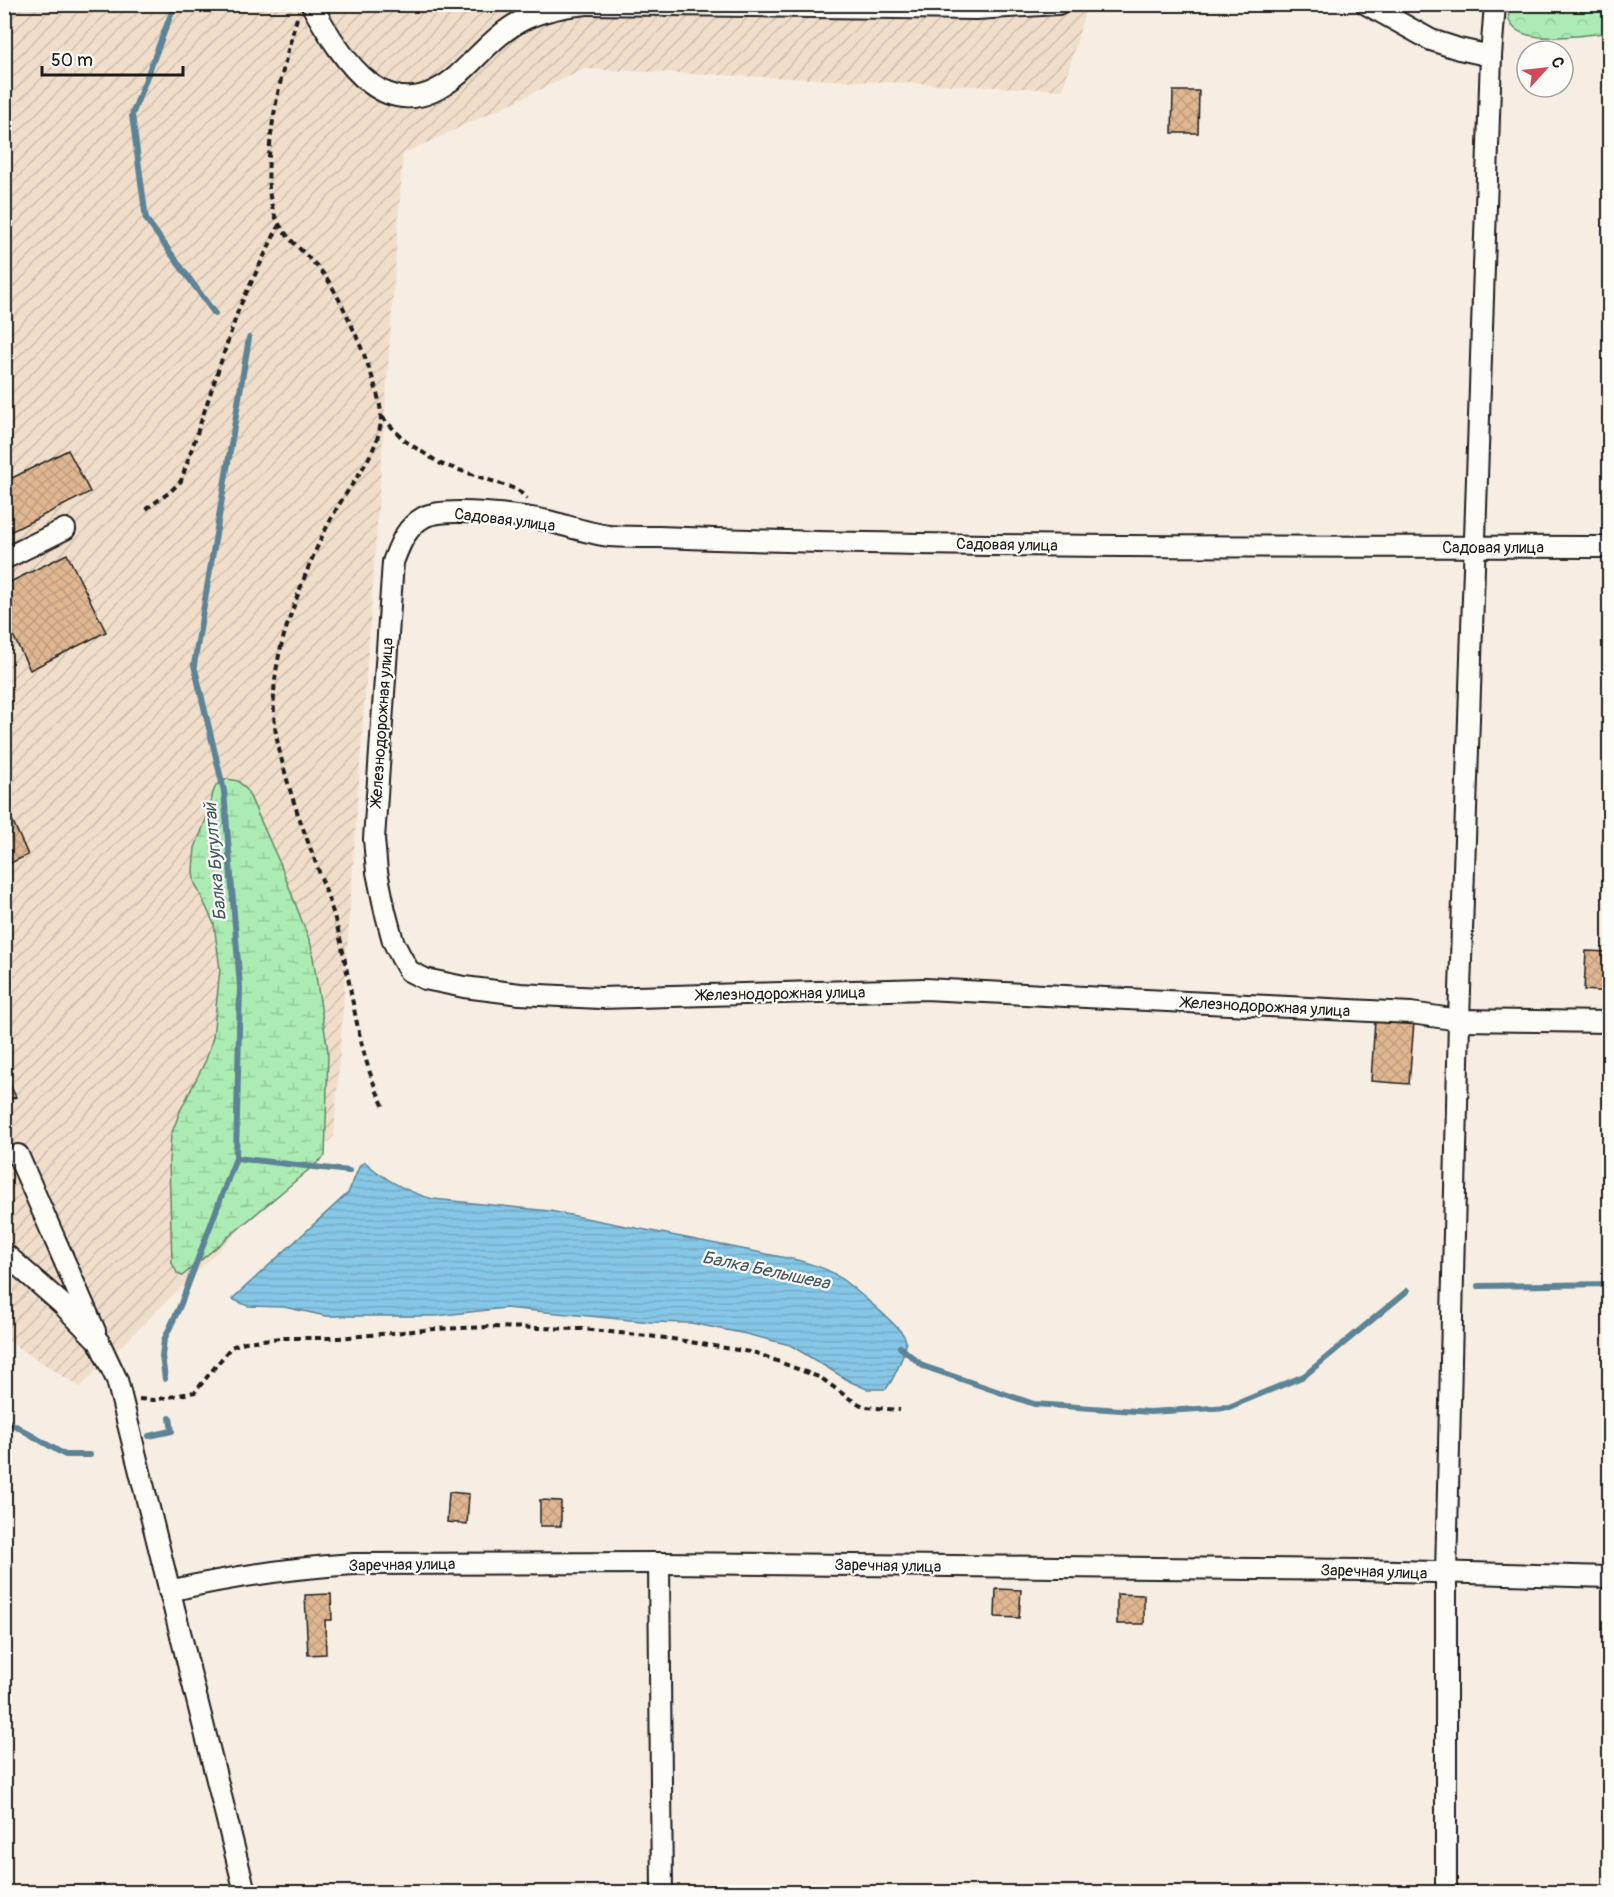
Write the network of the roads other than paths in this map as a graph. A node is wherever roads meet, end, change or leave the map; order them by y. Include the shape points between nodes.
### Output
1 (587, 4) edge
2 (1058, 4) edge
3 (1366, 4) edge
4 (1495, 4) edge
5 (305, 8) edge
6 (1491, 56) junction
7 (411, 527) joint
8 (65, 529) dead end
9 (1474, 547) junction
10 (1610, 547) edge
11 (4, 559) edge
12 (1459, 1020) junction
13 (1610, 1022) edge
14 (18, 1155) dead end
15 (4, 1253) edge
16 (99, 1342) junction
17 (659, 1563) junction
18 (1446, 1574) junction
19 (1610, 1577) edge
20 (169, 1591) junction
21 (245, 1893) edge
22 (662, 1893) edge
23 (1446, 1893) edge

1 - 2 street via 976,9
1 - 5 street via 566,6 524,20 435,91 401,98 366,82
3 - 6 street via 1431,40
4 - 6 street
6 - 9 street
7 - 9 street, Садовая улица via 426,516 469,512 543,520 608,536
7 - 12 street, Железнодорожная улица via 393,562 374,839 377,872 393,941 409,971 425,979 520,994 600,998 925,989 1411,1013
8 - 11 street
9 - 10 street, Садовая улица
9 - 12 street
12 - 13 street, Железнодорожная улица
12 - 18 street
14 - 16 street
15 - 16 street
16 - 20 street via 121,1394
17 - 18 street, Заречная улица
17 - 20 street, Заречная улица via 354,1564 235,1577
17 - 22 street
18 - 19 street, Заречная улица
18 - 23 street
20 - 21 street

